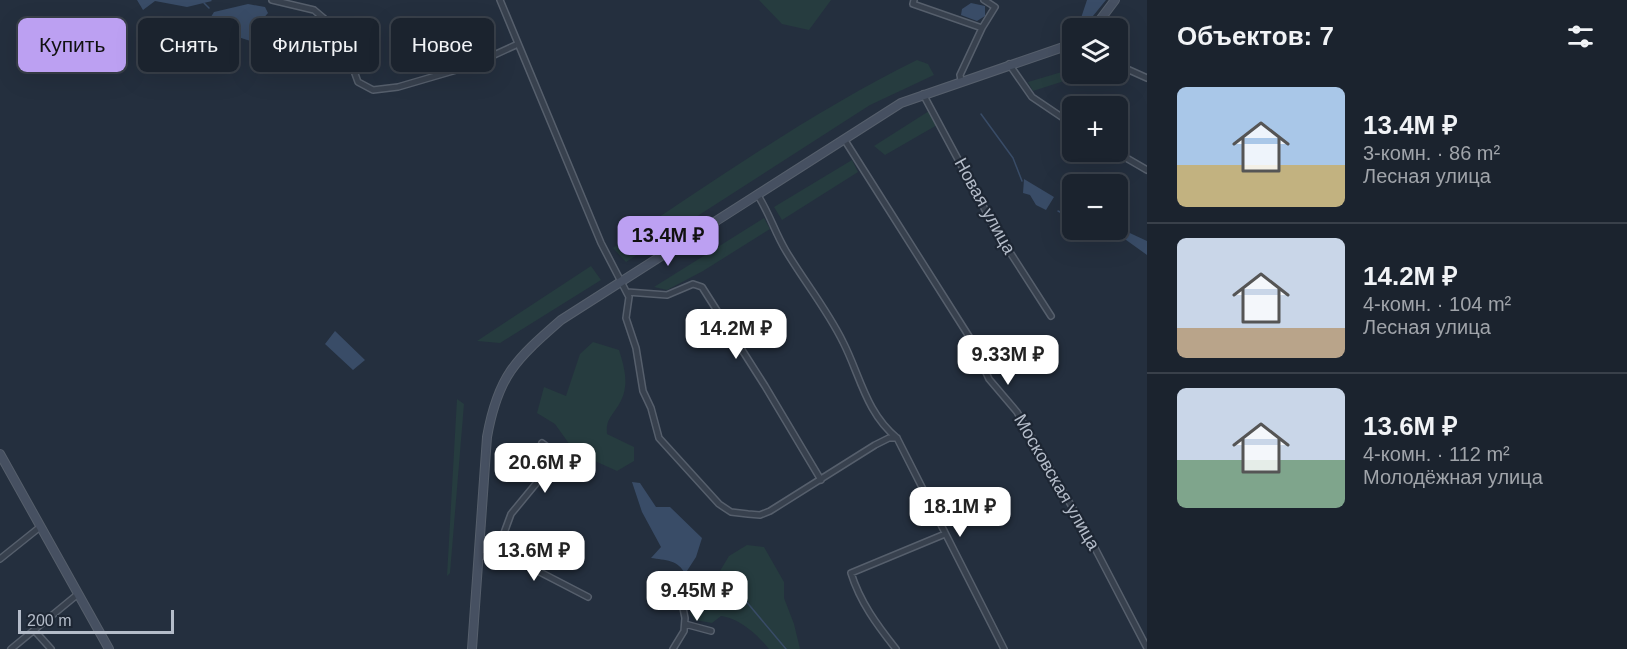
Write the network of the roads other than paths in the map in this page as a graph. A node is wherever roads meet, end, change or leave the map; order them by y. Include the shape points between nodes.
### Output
1 (272, 0) edge
2 (500, 0) edge
3 (914, 0) edge
4 (984, 0) edge
5 (1115, 0) edge
6 (1102, 18) edge
7 (982, 28) junction
8 (518, 44) junction
9 (1062, 47) edge
10 (1009, 64) junction
11 (1128, 69) edge
12 (1147, 78) edge
13 (961, 80) junction
14 (923, 94) junction
15 (1062, 117) edge
16 (844, 139) junction
17 (1128, 159) edge
18 (1147, 170) edge
19 (756, 193) junction
20 (622, 281) junction
21 (627, 292) junction
22 (1051, 316) dead end
23 (897, 438) junction
24 (542, 443) dead end
25 (0, 454) edge
26 (2, 464) edge
27 (821, 480) junction
28 (40, 527) junction
29 (945, 534) junction
30 (497, 552) junction
31 (478, 557) junction
32 (0, 559) edge
33 (679, 588) dead end
34 (78, 594) junction
35 (588, 597) dead end
36 (685, 624) junction
37 (34, 630) junction
38 (711, 631) dead end
39 (1147, 648) edge
40 (11, 649) edge
41 (51, 649) edge
42 (109, 649) edge
43 (472, 649) edge
44 (673, 649) edge
45 (896, 649) edge
46 (1005, 649) edge

1 - 8 street via 314,10 340,32 358,82 373,90 398,87 470,66
2 - 8 street
3 - 7 street via 913,4
4 - 7 street via 995,7
5 - 6 street
7 - 13 street
8 - 20 street via 601,243
9 - 10 street
10 - 13 street
10 - 15 street via 1032,97
11 - 12 street
13 - 14 street
14 - 16 street via 901,103
14 - 22 street, Новая улица via 997,232
16 - 19 street
16 - 39 street, Московская улица via 970,338 989,379 1017,412 1086,531
17 - 18 street
19 - 20 street
19 - 23 street via 780,242 843,340 868,401
20 - 21 street
20 - 31 street via 552,328 500,385 487,437
21 - 27 street via 667,295 693,284 702,287
21 - 27 street via 626,318 659,438 719,504 739,513 760,515
23 - 27 street via 875,445
23 - 29 street
24 - 30 street via 550,449 553,464 512,514
25 - 26 street
26 - 28 street
28 - 32 street
28 - 34 street
29 - 45 street via 851,573 873,620
29 - 46 street
30 - 31 street
30 - 35 street
31 - 43 street
33 - 36 street
34 - 37 street
34 - 42 street
36 - 38 street
36 - 44 street
37 - 40 street
37 - 41 street

